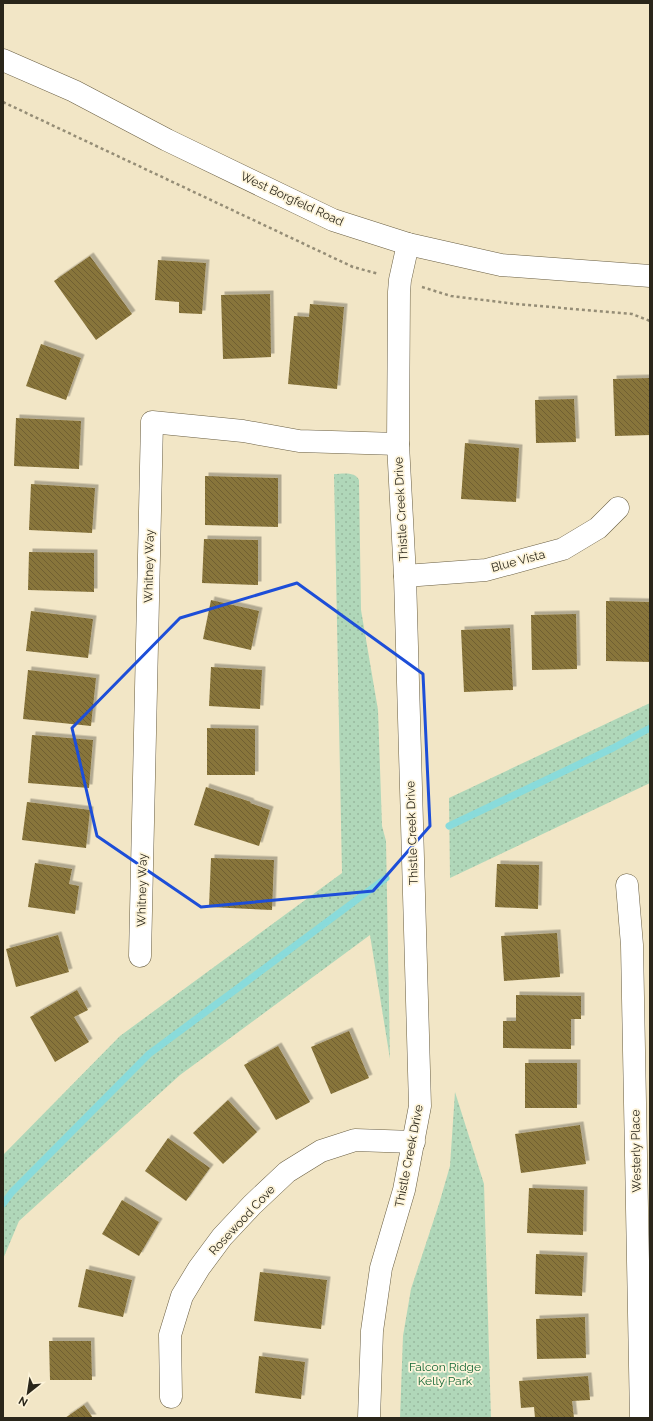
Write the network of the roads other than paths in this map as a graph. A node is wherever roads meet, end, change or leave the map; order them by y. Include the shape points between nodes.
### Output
1 (3, 60) edge
2 (408, 244) junction
3 (650, 276) edge
4 (398, 444) junction
5 (618, 508) dead end
6 (405, 576) junction
7 (627, 884) dead end
8 (140, 956) dead end
9 (414, 1142) junction
10 (172, 1397) dead end
11 (369, 1418) edge
12 (641, 1418) edge

1 - 2 street, West Borgfeld Road via 74,91 167,140 333,220
2 - 3 street, West Borgfeld Road via 501,265
2 - 4 street, Thistle Creek Drive via 399,292
4 - 6 street, Thistle Creek Drive
4 - 8 street, Whitney Way via 299,441 243,431 152,422
5 - 6 street, Blue Vista via 598,528 563,549 486,570
6 - 9 street, Thistle Creek Drive via 420,1106
7 - 12 street, Westerly Place via 632,945
9 - 10 street, Rosewood Cove via 355,1140 321,1151 287,1172 252,1205 198,1268 182,1296 170,1335
9 - 11 street, Thistle Creek Drive via 404,1190 381,1268 372,1331

